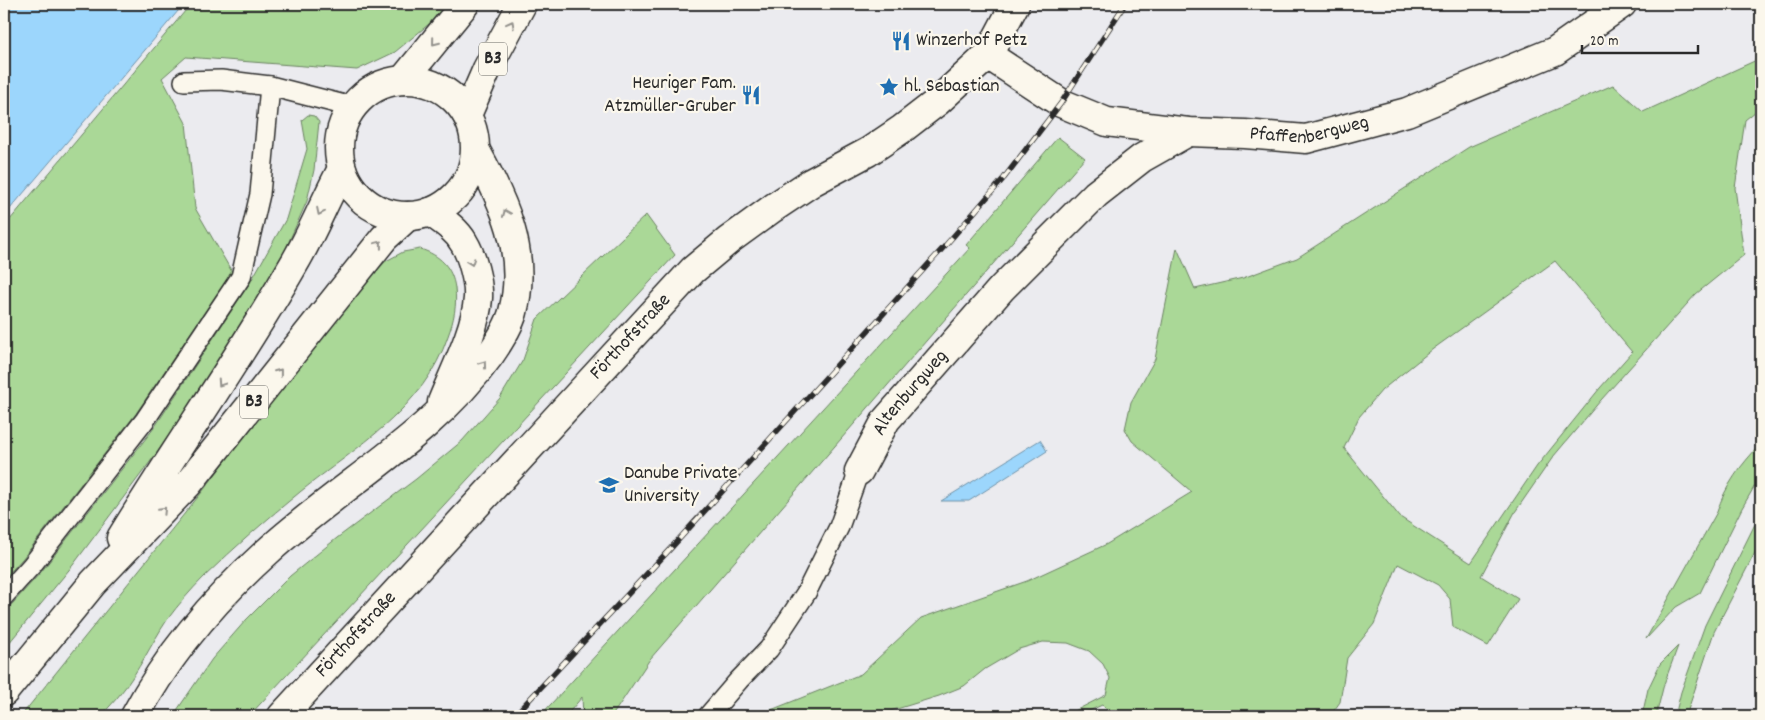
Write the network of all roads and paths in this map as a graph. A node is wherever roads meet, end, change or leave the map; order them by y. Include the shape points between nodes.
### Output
1 (465, 4) edge
2 (522, 4) edge
3 (1015, 4) edge
4 (1622, 4) edge
5 (988, 55) junction
6 (403, 80) junction
7 (184, 81) dead end
8 (270, 86) junction
9 (352, 107) junction
10 (467, 115) junction
11 (1188, 132) junction
12 (476, 151) junction
13 (342, 168) junction
14 (420, 214) junction
15 (438, 413) junction
16 (858, 471) joint
17 (93, 583) junction
18 (4, 596) edge
19 (4, 692) edge
20 (135, 716) edge
21 (282, 716) edge
22 (708, 716) edge

1 -> 6 street
10 -> 2 street, B3
3 - 5 street, Förthofstraße
4 - 11 street, Pfaffenbergweg via 1555,51 1407,112 1306,140
5 - 11 street, Pfaffenbergweg via 1061,103 1107,122
5 - 21 street, Förthofstraße via 902,129 773,208 693,270
6 - 9 street, B3 via 384,83 366,93
6 - 10 street, B3 via 440,88 456,100
7 - 8 lane via 221,80
8 - 9 lane
8 - 18 lane via 260,194 241,277 145,420
9 - 13 street, B3 via 342,126 339,148
10 - 12 street, B3
11 - 16 street, Altenburgweg via 1142,158 1096,194 1002,288 886,420
12 - 14 street, B3 via 473,167 457,194 445,205
15 -> 12 street via 476,374 500,341 513,314 519,280 516,248 508,218
13 - 14 street, B3 via 352,188 367,203 387,213
13 -> 17 street, B3 via 295,262
14 -> 15 street via 449,225 464,242 474,268 478,297 472,327
17 -> 14 street, B3 via 188,484 384,238
15 - 20 street via 267,552 221,596 186,637
16 - 22 lane, Altenburgweg via 839,526 806,593 769,649
17 - 19 street, B3

